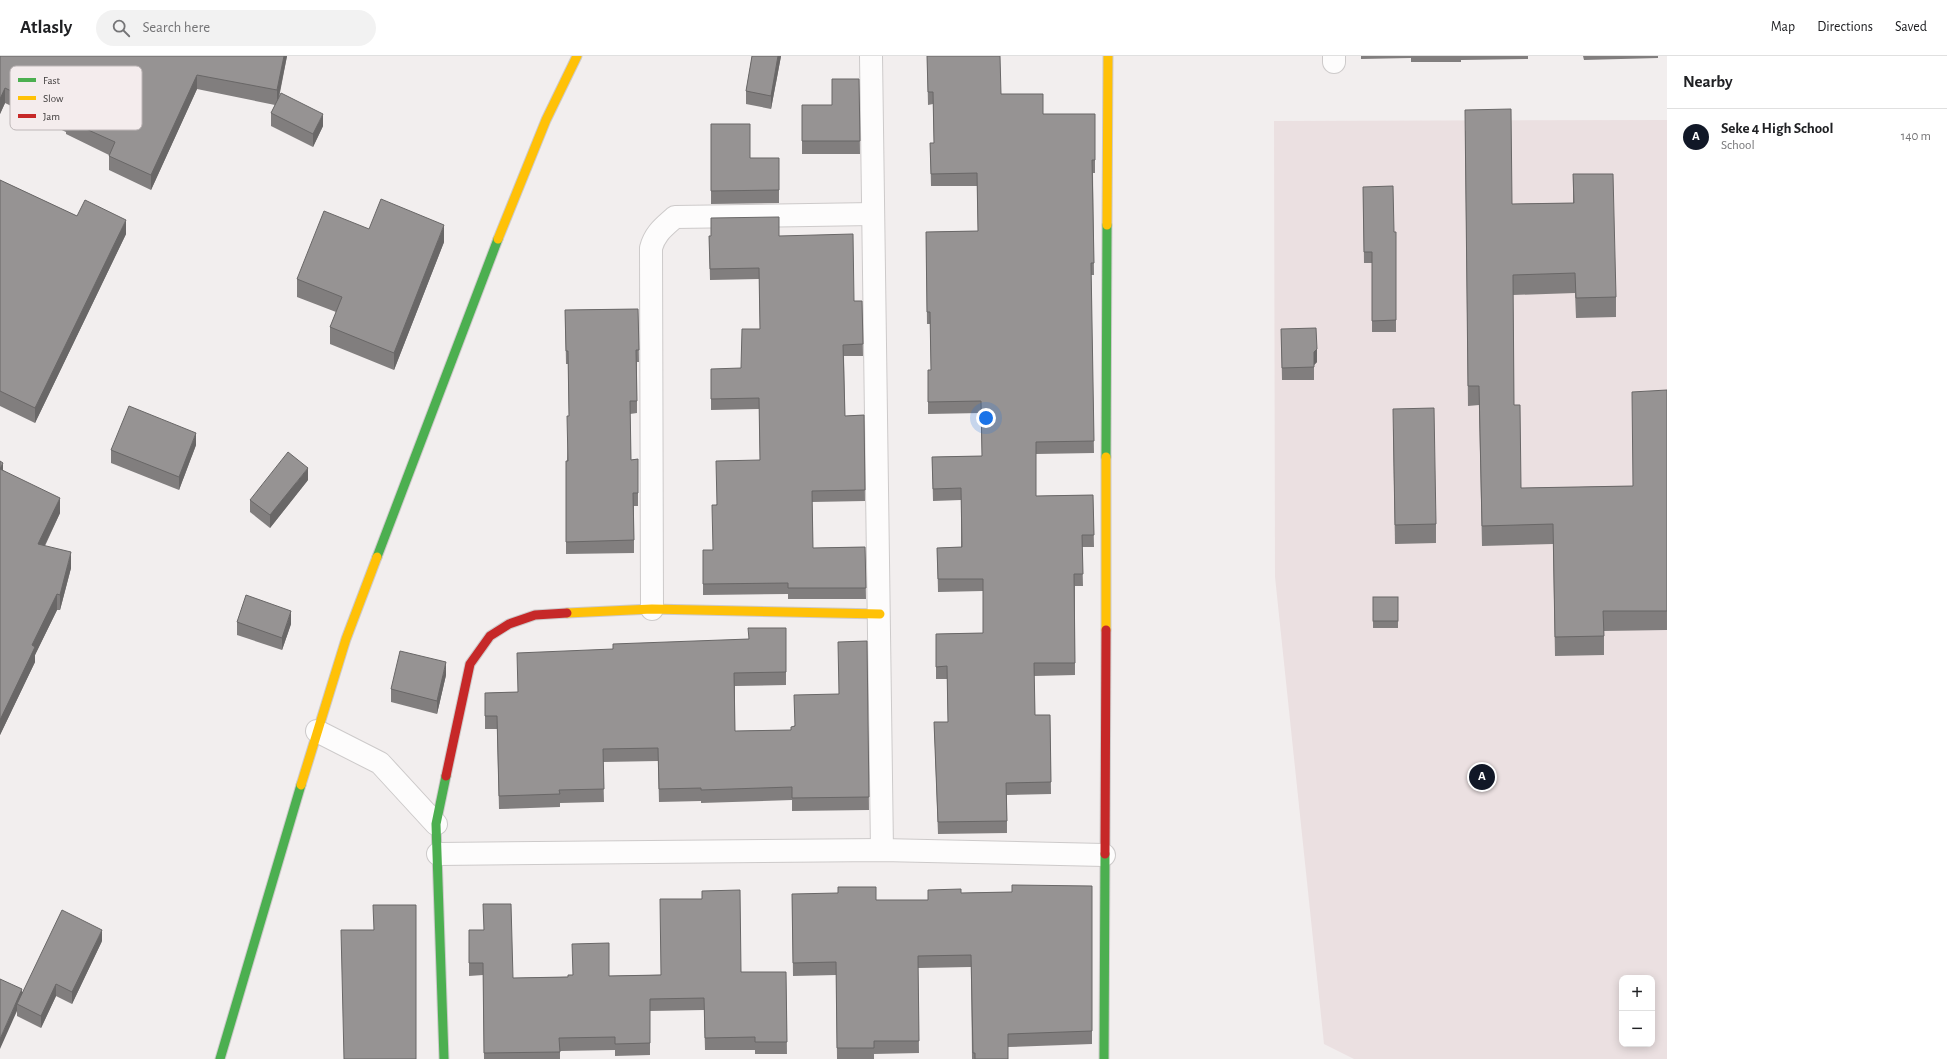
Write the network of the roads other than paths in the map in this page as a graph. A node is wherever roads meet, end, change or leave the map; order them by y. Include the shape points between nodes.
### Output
1 (577, 56) edge
2 (871, 56) edge
3 (1108, 56) edge
4 (873, 214) junction
5 (652, 609) junction
6 (880, 614) junction
7 (317, 731) junction
8 (436, 824) junction
9 (882, 850) junction
10 (438, 854) junction
11 (1104, 855) junction
12 (220, 1059) edge
13 (444, 1059) edge
14 (1104, 1059) edge

1 - 7 street via 546,120 504,223 346,640
2 - 4 street
3 - 11 street
4 - 5 street via 675,217 653,240
4 - 6 street
5 - 6 street
5 - 8 street via 535,615 509,624 490,636 470,664
6 - 9 street
7 - 8 street via 380,763
7 - 12 street
8 - 10 street
9 - 10 street
9 - 11 street
10 - 13 street
11 - 14 street

